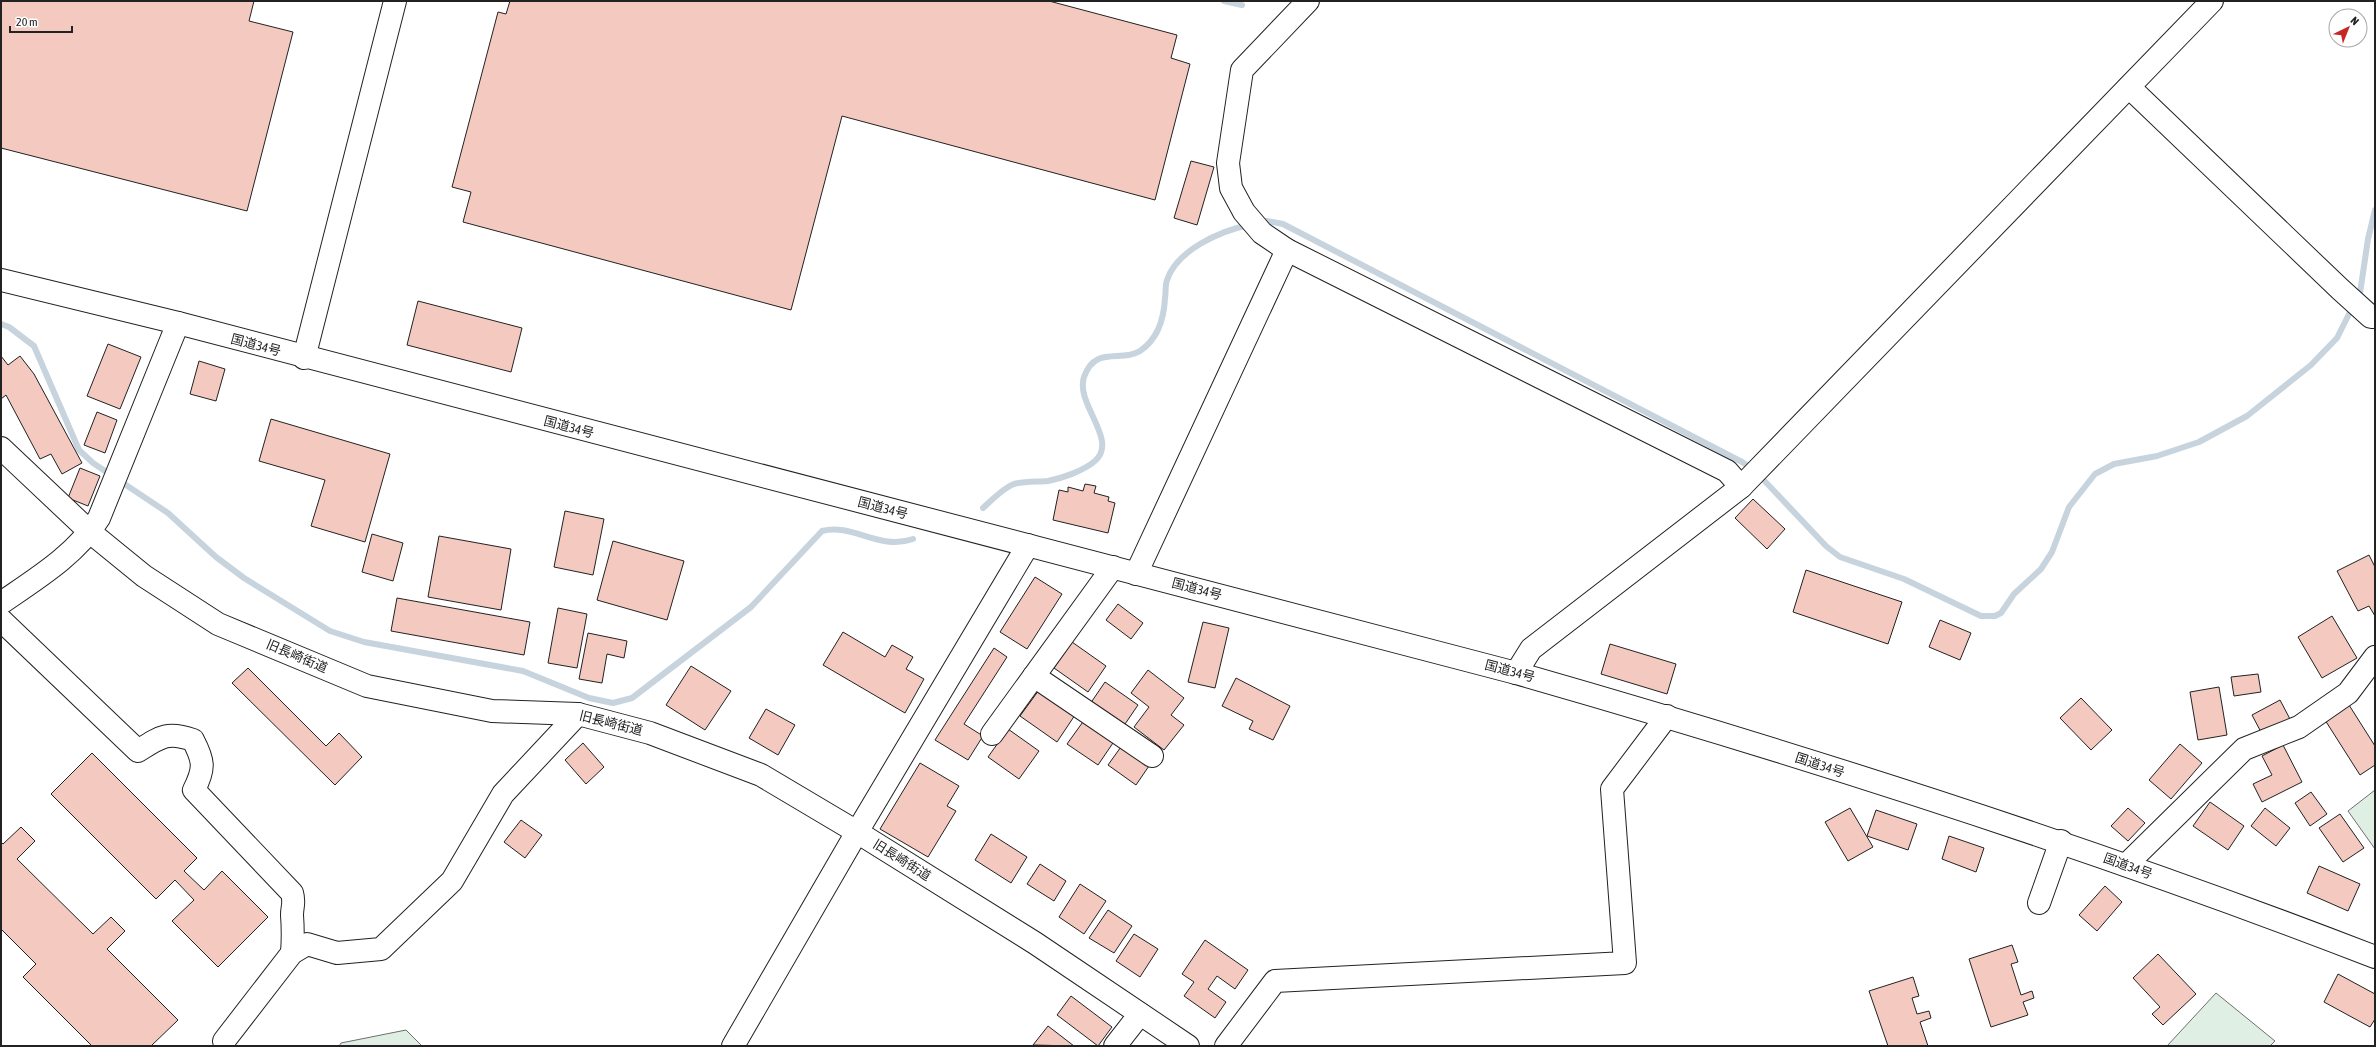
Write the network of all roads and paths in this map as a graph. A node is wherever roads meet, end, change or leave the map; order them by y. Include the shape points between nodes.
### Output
1 (395, 1) edge
2 (1308, 1) edge
3 (2212, 1) edge
4 (2129, 87) junction
5 (1287, 250) junction
6 (1, 280) edge
7 (2373, 317) edge
8 (178, 323) junction
9 (304, 358) junction
10 (1, 448) edge
11 (1741, 487) junction
12 (90, 532) junction
13 (1028, 545) junction
14 (1113, 567) junction
15 (1136, 574) junction
16 (1, 602) edge
17 (1, 620) edge
18 (2375, 657) edge
19 (1516, 673) junction
20 (1034, 676) junction
21 (578, 714) junction
22 (1667, 716) junction
23 (992, 734) dead end
24 (1152, 756) dead end
25 (857, 832) junction
26 (2062, 841) junction
27 (2126, 865) junction
28 (2039, 903) dead end
29 (292, 953) junction
30 (2375, 956) edge
31 (1140, 1014) junction
32 (224, 1041) dead end
33 (733, 1046) edge
34 (1115, 1046) edge
35 (1188, 1046) edge
36 (1226, 1046) edge

1 - 9 main road
2 - 5 main road via 1242,70 1228,163 1231,188 1244,212 1262,233
3 - 4 main road
4 - 7 main road via 2340,289
4 - 11 main road
5 - 11 main road via 1727,471
5 - 15 main road
6 - 8 main road, 国道34号
8 - 9 main road, 国道34号
8 - 12 main road via 99,518
9 - 13 main road, 国道34号
10 - 12 main road, 旧長崎街道
11 - 19 main road via 1531,649
12 - 16 main road via 41,576
12 - 21 main road, 旧長崎街道 via 144,576 218,624 367,686 492,711
13 - 14 main road, 国道34号
13 - 25 main road
14 - 15 main road, 国道34号
14 - 20 main road
15 - 19 main road, 国道34号
17 - 29 main road via 138,751 157,739 176,734 193,740 203,759 201,775 194,790 292,893 295,903 292,913
18 - 27 main road via 2348,694 2299,727 2244,749
19 - 22 main road, 国道34号
20 - 23 main road
20 - 24 main road
21 - 25 main road, 旧長崎街道 via 650,733 760,775
21 - 29 main road via 503,794 452,881 381,949 337,953 307,944
22 - 26 main road, 国道34号
22 - 36 main road via 1612,789 1625,963 1275,980
25 - 31 main road, 旧長崎街道 via 1035,944
25 - 33 main road
26 - 27 main road, 国道34号
26 - 28 main road
27 - 30 main road, 国道34号
29 - 32 main road
31 - 34 main road
31 - 35 main road, 旧長崎街道

